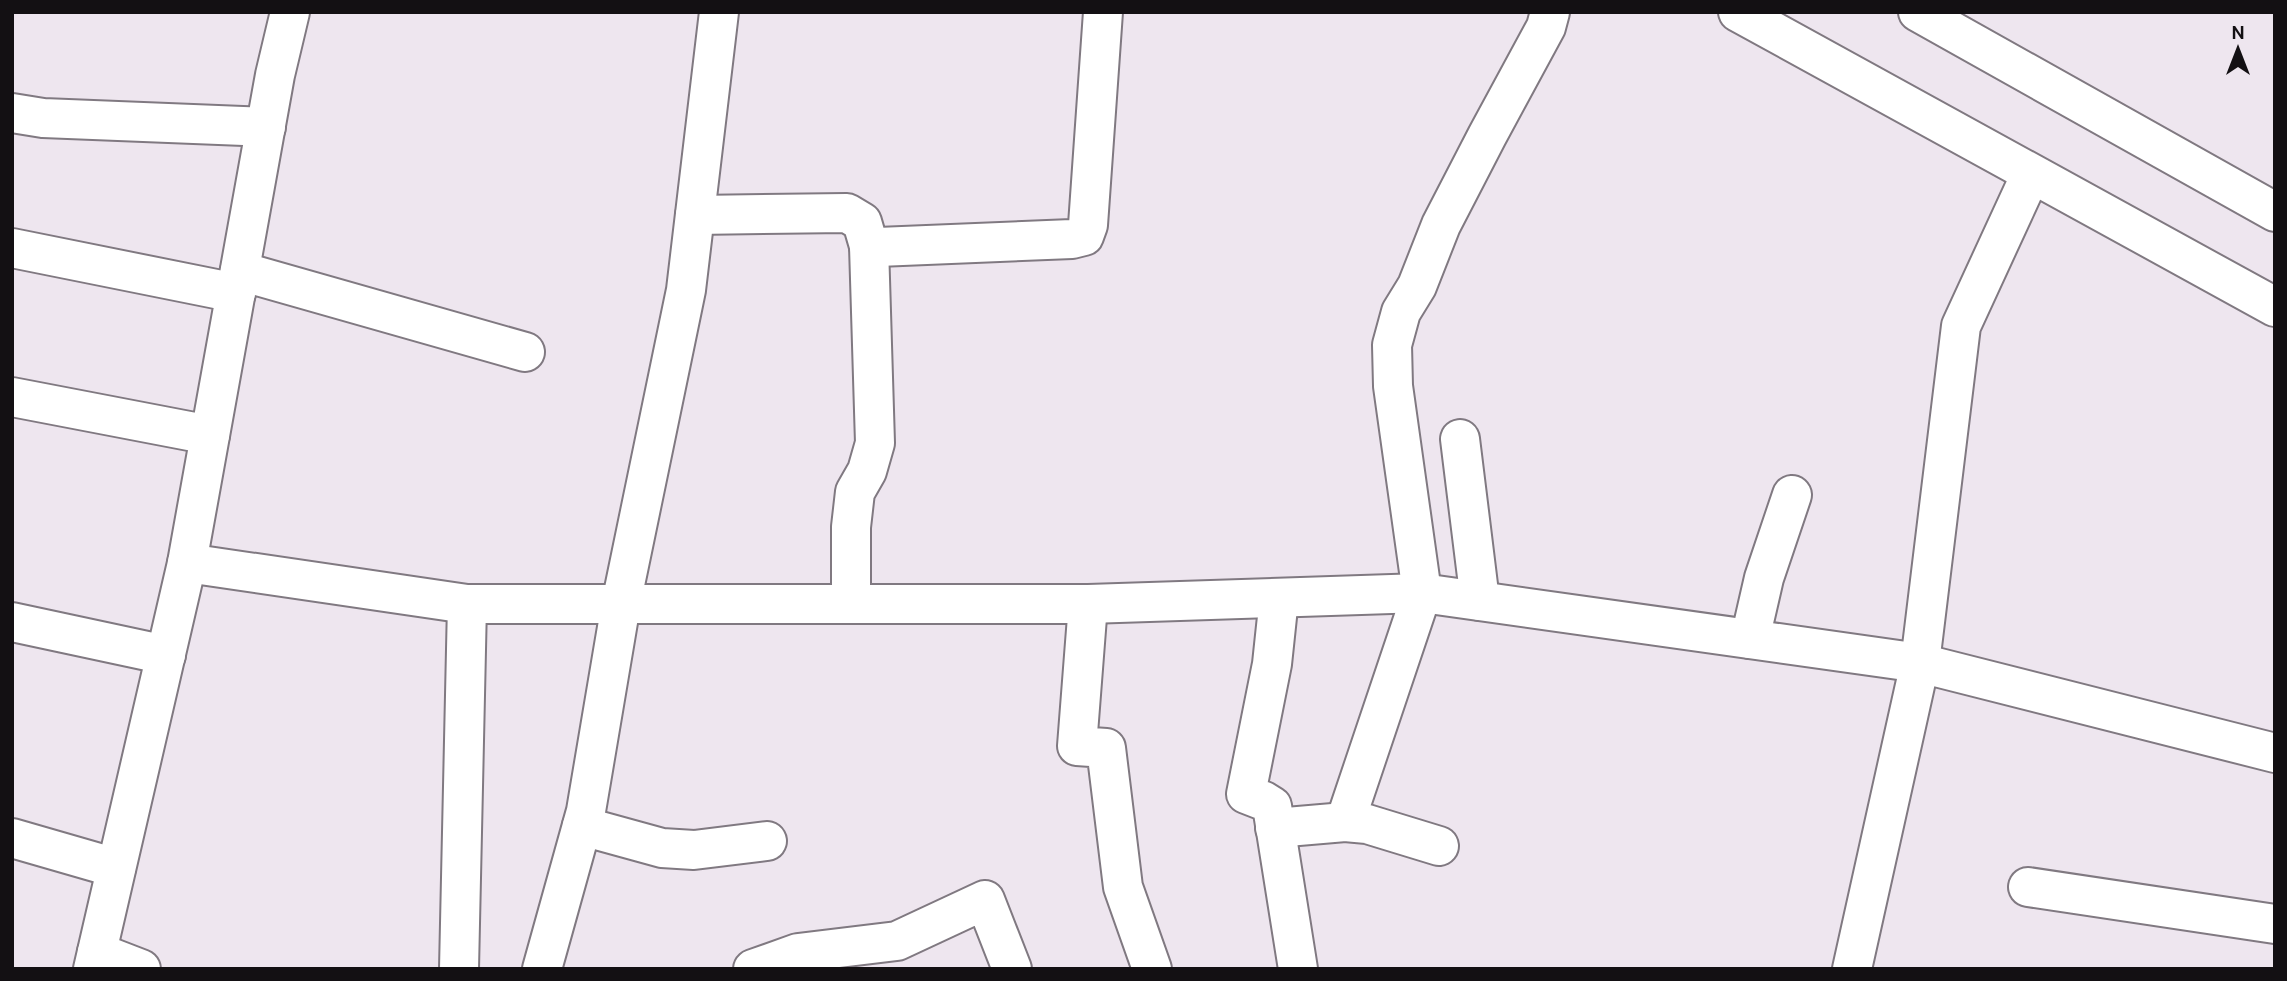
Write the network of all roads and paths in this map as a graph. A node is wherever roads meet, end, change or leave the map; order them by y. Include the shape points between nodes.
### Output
1 (290, 12) edge
2 (719, 12) edge
3 (1103, 12) edge
4 (1550, 12) edge
5 (1738, 12) edge
6 (1918, 12) edge
7 (12, 113) edge
8 (266, 127) junction
9 (2031, 174) junction
10 (2275, 212) edge
11 (695, 215) junction
12 (869, 246) junction
13 (12, 248) edge
14 (238, 282) junction
15 (2275, 306) edge
16 (525, 352) dead end
17 (12, 397) edge
18 (210, 435) junction
19 (1460, 439) dead end
20 (1792, 495) dead end
21 (187, 563) junction
22 (1422, 593) junction
23 (1279, 598) junction
24 (1480, 601) junction
25 (467, 604) junction
26 (621, 604) junction
27 (851, 604) junction
28 (1088, 604) junction
29 (12, 622) edge
30 (1750, 639) junction
31 (166, 655) junction
32 (1920, 663) junction
33 (2275, 753) edge
34 (1345, 822) junction
35 (582, 826) junction
36 (1275, 828) junction
37 (12, 838) edge
38 (767, 841) dead end
39 (1439, 846) dead end
40 (116, 868) junction
41 (2028, 887) dead end
42 (2275, 924) edge
43 (95, 960) edge
44 (141, 969) edge
45 (459, 969) edge
46 (542, 969) edge
47 (753, 969) edge
48 (1012, 969) edge
49 (1152, 969) edge
50 (1298, 969) edge
51 (1852, 969) edge

1 - 8 street
2 - 11 street
3 - 12 street via 1084,236
4 - 22 street via 1441,225 1417,286 1401,312 1392,345 1393,386
5 - 9 street
6 - 10 street
7 - 8 street
8 - 14 street
9 - 15 street
9 - 32 street via 1961,326
11 - 12 street via 847,213 862,222
11 - 26 street via 686,290
12 - 27 street via 875,443 855,492
13 - 14 street
14 - 16 street
14 - 18 street
17 - 18 street
18 - 21 street
19 - 24 street
20 - 30 street via 1764,578
21 - 25 street
21 - 31 street
22 - 23 street
22 - 24 street
22 - 34 street
23 - 28 street
23 - 36 street via 1272,664 1246,794 1272,806
24 - 30 street
25 - 26 street
25 - 45 street
26 - 27 street
26 - 35 street
27 - 28 street
28 - 49 street via 1076,746 1106,748 1123,887
29 - 31 street
30 - 32 street
31 - 40 street
32 - 33 street
32 - 51 street
34 - 36 street
34 - 39 street via 1367,824
35 - 38 street via 662,848 694,850
35 - 46 street
36 - 50 street
37 - 40 street
40 - 43 street
41 - 42 street
43 - 44 street
47 - 48 street via 798,953 897,941 985,900

